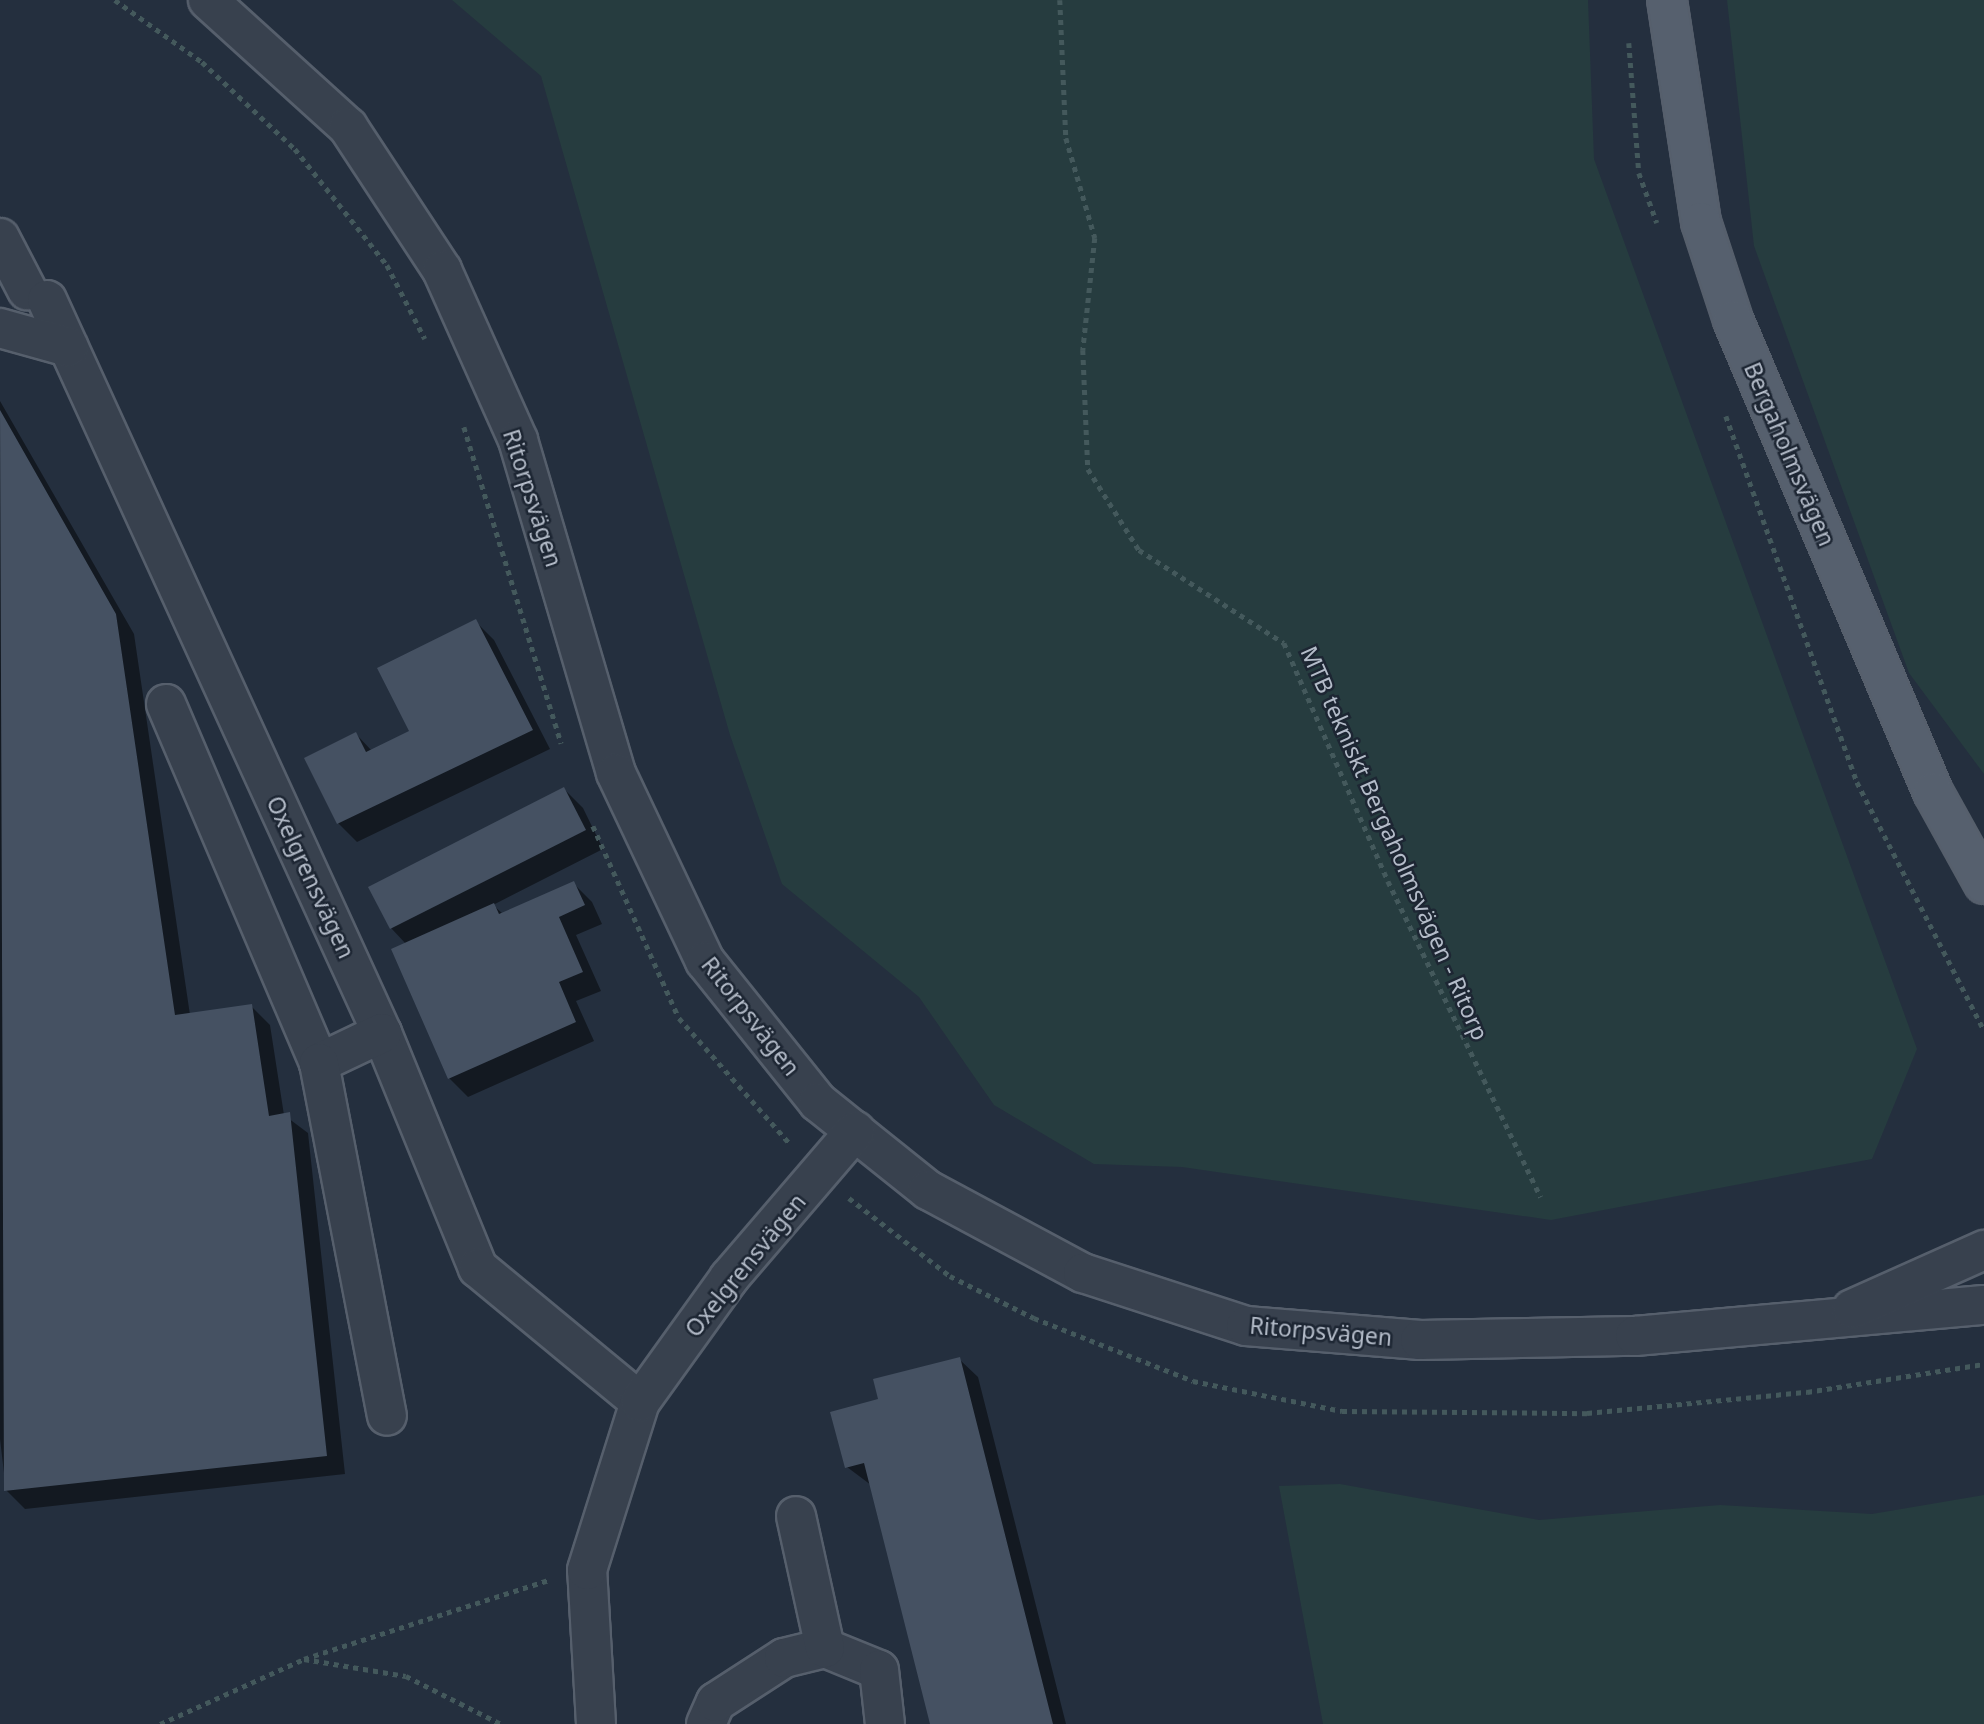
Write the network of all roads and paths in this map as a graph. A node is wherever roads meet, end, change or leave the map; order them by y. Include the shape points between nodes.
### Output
1 (115, 0) edge
2 (208, 0) edge
3 (1060, 0) edge
4 (1667, 0) edge
5 (0, 238) edge
6 (0, 328) edge
7 (68, 347) junction
8 (431, 352) dead end
9 (461, 415) dead end
10 (166, 704) dead end
11 (562, 746) dead end
12 (586, 812) dead end
13 (1984, 884) edge
14 (382, 1033) junction
15 (319, 1063) junction
16 (855, 1131) junction
17 (820, 1172) junction
18 (1541, 1197) dead end
19 (1984, 1250) edge
20 (1984, 1306) edge
21 (1821, 1323) junction
22 (1984, 1364) edge
23 (640, 1402) junction
24 (387, 1415) dead end
25 (796, 1516) dead end
26 (587, 1570) junction
27 (825, 1648) junction
28 (304, 1659) junction
29 (160, 1724) edge
30 (501, 1724) edge
31 (596, 1724) edge
32 (706, 1724) edge
33 (885, 1724) edge

1 - 8 path via 202,62 295,149 387,265
2 - 16 street, Ritorpsvägen via 348,127 442,270 517,440 616,773 705,961 818,1102
3 - 18 path, MTB tekniskt Bergaholmsvägen - Ritorp via 1066,138 1095,237 1083,350 1088,469 1139,550 1284,643 1388,881
4 - 13 main road, Bergaholmsvägen via 1700,222 1733,320 1933,792
5 - 7 street, Oxelgrensvägen
6 - 7 street
7 - 14 street, Oxelgrensvägen
9 - 11 path
10 - 15 street
12 - 17 path via 679,1018
14 - 15 street
14 - 23 street, Oxelgrensvägen via 478,1268
15 - 24 street
16 - 17 street, Oxelgrensvägen
16 - 21 street, Ritorpsvägen via 928,1190 1083,1273 1246,1326 1420,1340
17 - 22 path via 950,1276 1034,1318 1193,1381 1342,1411 1587,1412 1807,1392
17 - 23 street, Oxelgrensvägen via 729,1278
19 - 21 street, Ritorpsvägen
20 - 21 street, Ritorpsvägen
23 - 26 street, Oxelgrensvägen via 618,1455
25 - 27 street
26 - 28 path
26 - 31 street, Oxelgrensvägen
27 - 32 street via 772,1666 716,1702
27 - 33 street via 879,1670
28 - 29 path
28 - 30 path via 406,1676

